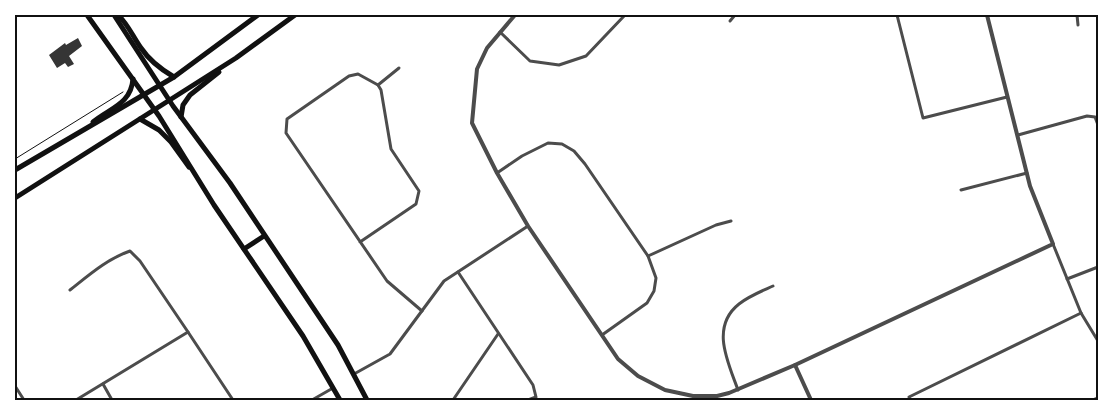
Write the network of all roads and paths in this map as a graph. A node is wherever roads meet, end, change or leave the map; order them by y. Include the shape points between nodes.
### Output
1 (87, 15) edge
2 (116, 15) edge
3 (258, 15) edge
4 (294, 15) edge
5 (515, 15) edge
6 (625, 15) edge
7 (735, 15) edge
8 (897, 15) edge
9 (987, 15) edge
10 (1077, 15) edge
11 (730, 21) dead end
12 (1078, 26) dead end
13 (500, 31) junction
14 (226, 65) junction
15 (399, 68) dead end
16 (174, 77) junction
17 (133, 79) junction
18 (378, 85) junction
19 (160, 86) junction
20 (124, 90) dead end
21 (145, 95) junction
22 (1007, 96) junction
23 (169, 101) junction
24 (155, 110) junction
25 (180, 117) junction
26 (140, 119) junction
27 (1098, 125) edge
28 (86, 129) junction
29 (1018, 135) junction
30 (15, 159) edge
31 (15, 170) edge
32 (497, 172) junction
33 (1027, 173) junction
34 (196, 175) junction
35 (961, 190) dead end
36 (15, 198) edge
37 (731, 221) dead end
38 (528, 226) junction
39 (264, 236) junction
40 (360, 242) junction
41 (1053, 244) junction
42 (244, 249) junction
43 (648, 256) junction
44 (1098, 267) edge
45 (458, 272) junction
46 (1068, 279) junction
47 (773, 286) dead end
48 (70, 290) dead end
49 (422, 311) junction
50 (1082, 313) junction
51 (188, 332) junction
52 (498, 334) junction
53 (601, 335) junction
54 (1098, 342) edge
55 (795, 365) junction
56 (354, 374) junction
57 (103, 384) junction
58 (15, 386) edge
59 (334, 387) junction
60 (738, 390) junction
61 (1098, 398) edge
62 (24, 400) edge
63 (76, 400) edge
64 (112, 400) edge
65 (233, 400) edge
66 (312, 400) edge
67 (340, 400) edge
68 (367, 400) edge
69 (453, 400) edge
70 (528, 400) edge
71 (811, 400) edge
72 (910, 400) edge
73 (1093, 400) edge

1 - 17 main road
2 - 16 main road via 123,20 142,50 164,72
2 - 19 main road
3 - 16 main road
4 - 14 main road
5 - 13 street
6 - 13 street via 586,56 559,65 530,61
7 - 11 street
8 - 22 street via 923,118
9 - 22 street
10 - 12 street
13 - 32 street via 476,69 472,123
14 - 23 main road
14 - 25 main road via 190,95
15 - 18 street
16 - 19 main road
17 - 21 main road
17 - 28 main road via 124,101
18 - 40 street via 391,148 419,191 416,204
18 - 40 street via 358,74 349,76 287,119 286,133
19 - 21 main road
19 - 23 main road
20 - 30 path
21 - 24 main road
21 - 28 main road
22 - 29 street
23 - 24 main road
23 - 25 main road
24 - 26 main road
24 - 34 main road
25 - 39 main road
26 - 34 main road via 154,126 171,142
26 - 36 main road
27 - 29 street via 1095,117 1087,116
28 - 31 main road
29 - 33 street
32 - 38 street
32 - 43 street via 543,144 557,143 569,147 585,164
33 - 35 street
33 - 41 street
34 - 42 main road
37 - 43 street
38 - 45 street
38 - 53 street
39 - 42 main road
39 - 56 main road
40 - 49 street via 387,281
41 - 46 street
41 - 55 street
42 - 59 main road
43 - 53 street via 656,278 651,298
44 - 46 street
45 - 49 street via 444,281
45 - 52 street
46 - 50 street
47 - 60 street via 738,305 725,322 723,350
48 - 51 street via 92,272 130,251 140,260
49 - 56 street via 390,354
50 - 54 street
50 - 72 street via 909,397
51 - 57 street
51 - 65 street
52 - 69 street
52 - 70 street via 533,385 536,396
53 - 60 street via 627,368 650,384 680,394 704,396
55 - 60 street
55 - 71 street
56 - 68 main road
57 - 63 street
57 - 64 street
58 - 62 street
59 - 66 street
59 - 67 main road
61 - 73 street

